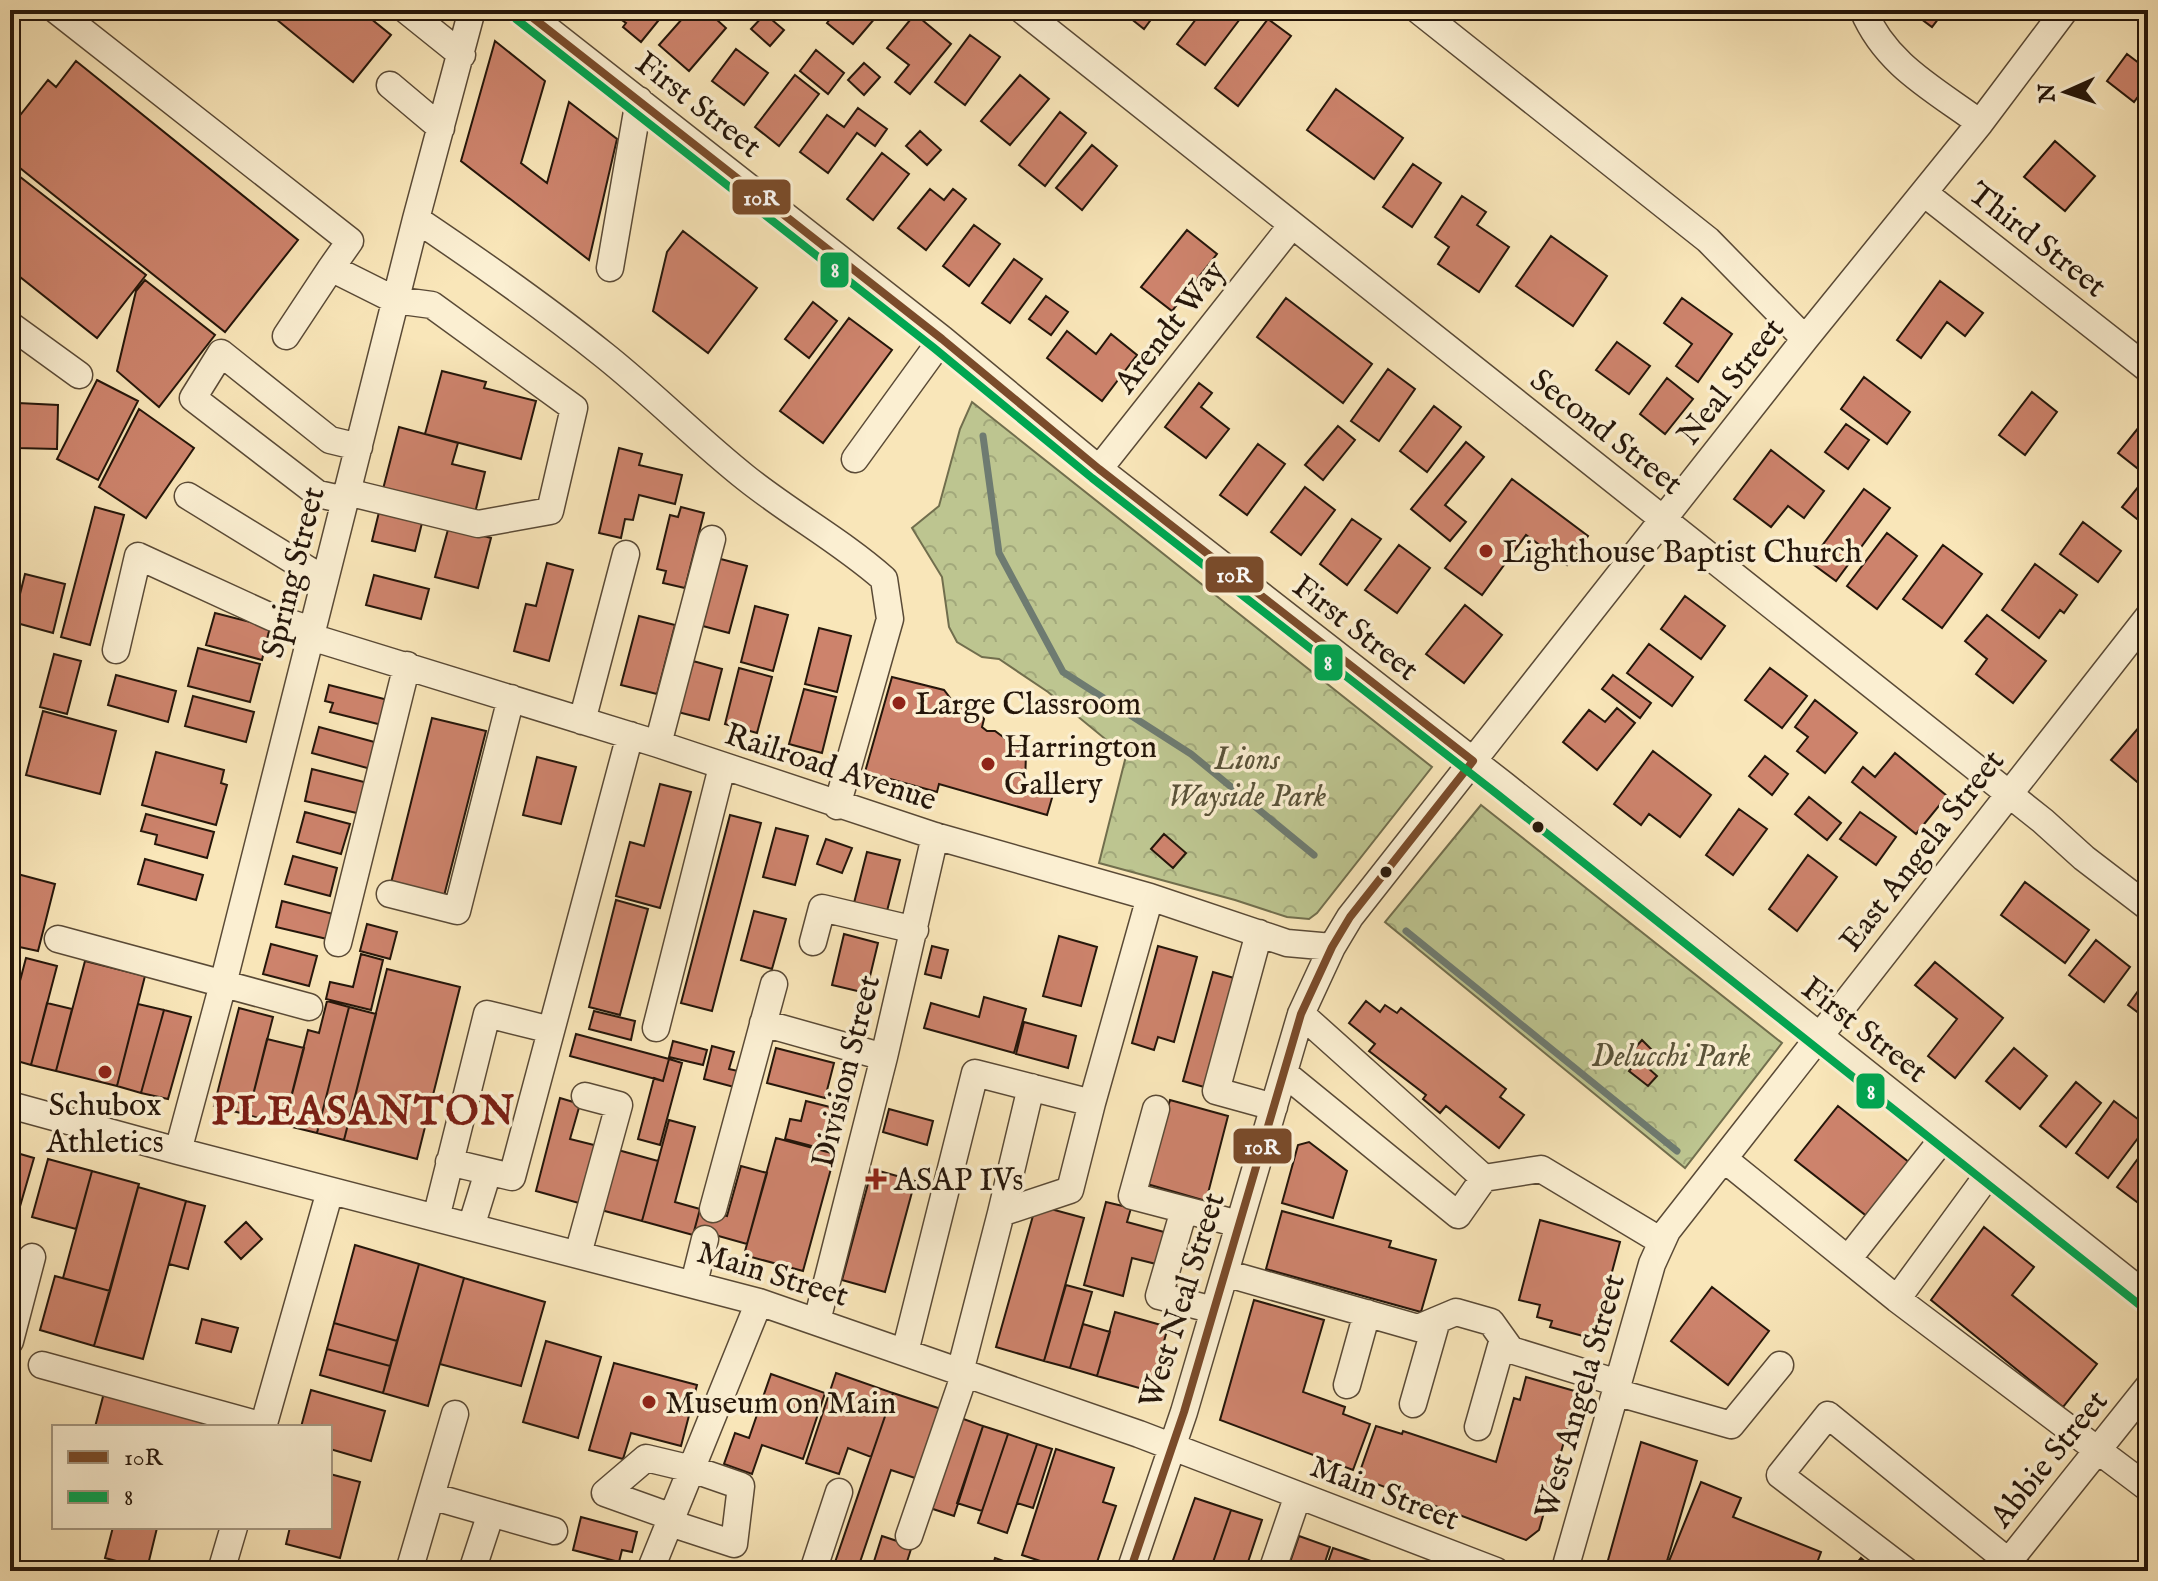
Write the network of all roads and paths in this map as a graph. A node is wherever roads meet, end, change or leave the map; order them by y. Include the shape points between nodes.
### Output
1 (56, 10) edge
2 (406, 10) edge
3 (472, 10) edge
4 (523, 10) edge
5 (1022, 10) edge
6 (1418, 10) edge
7 (1863, 10) edge
8 (2065, 10) edge
9 (462, 55) junction
10 (390, 85) dead end
11 (639, 100) junction
12 (1980, 123) junction
13 (441, 128) junction
14 (1924, 193) junction
15 (416, 219) junction
16 (1292, 225) junction
17 (331, 268) junction
18 (610, 268) dead end
19 (395, 300) junction
20 (10, 325) edge
21 (286, 336) dead end
22 (942, 339) junction
23 (1805, 339) junction
24 (2148, 369) edge
25 (79, 375) dead end
26 (359, 447) junction
27 (855, 459) dead end
28 (1099, 469) junction
29 (188, 496) dead end
30 (346, 496) junction
31 (1665, 520) junction
32 (712, 539) dead end
33 (626, 554) dead end
34 (325, 580) junction
35 (2148, 617) edge
36 (311, 634) junction
37 (116, 650) dead end
38 (407, 665) junction
39 (511, 698) junction
40 (582, 721) junction
41 (630, 735) junction
42 (658, 744) junction
43 (1473, 761) junction
44 (722, 767) junction
45 (2008, 794) junction
46 (837, 806) junction
47 (935, 836) junction
48 (390, 894) dead end
49 (1150, 897) junction
50 (2148, 907) edge
51 (915, 930) junction
52 (1259, 933) junction
53 (58, 939) dead end
54 (813, 942) dead end
55 (338, 943) dead end
56 (1332, 947) junction
57 (223, 984) junction
58 (774, 984) dead end
59 (309, 1007) dead end
60 (1301, 1014) junction
61 (763, 1023) junction
62 (656, 1028) dead end
63 (551, 1030) junction
64 (1819, 1036) junction
65 (884, 1057) junction
66 (1284, 1073) junction
67 (1031, 1087) junction
68 (585, 1096) dead end
69 (1092, 1103) junction
70 (10, 1105) edge
71 (1274, 1107) junction
72 (1156, 1109) dead end
73 (1945, 1136) junction
74 (178, 1151) junction
75 (1724, 1159) junction
76 (449, 1162) junction
77 (488, 1172) junction
78 (1990, 1172) junction
79 (1484, 1178) junction
80 (330, 1191) junction
81 (713, 1209) dead end
82 (1184, 1210) junction
83 (1001, 1213) junction
84 (436, 1218) junction
85 (1239, 1224) junction
86 (471, 1227) junction
87 (705, 1239) dead end
88 (1661, 1241) junction
89 (578, 1254) junction
90 (32, 1257) dead end
91 (1848, 1259) junction
92 (1225, 1273) junction
93 (694, 1283) junction
94 (2148, 1297) edge
95 (1897, 1299) junction
96 (759, 1302) junction
97 (1214, 1310) junction
98 (1367, 1313) junction
99 (1437, 1320) junction
100 (817, 1321) junction
101 (1503, 1339) junction
102 (10, 1341) edge
103 (905, 1352) junction
104 (42, 1365) dead end
105 (1780, 1365) dead end
106 (962, 1372) junction
107 (1347, 1385) dead end
108 (2148, 1387) edge
109 (1616, 1388) junction
110 (1413, 1404) dead end
111 (455, 1414) dead end
112 (259, 1425) edge
113 (263, 1425) edge
114 (1478, 1427) dead end
115 (1172, 1447) junction
116 (2098, 1448) junction
117 (692, 1469) junction
118 (2148, 1488) edge
119 (839, 1492) dead end
120 (1298, 1495) junction
121 (431, 1496) junction
122 (491, 1513) junction
123 (671, 1520) junction
124 (233, 1529) edge
125 (554, 1531) dead end
126 (909, 1536) dead end
127 (2010, 1568) edge
128 (221, 1571) edge
129 (409, 1571) edge
130 (472, 1571) edge
131 (650, 1571) edge
132 (813, 1571) edge
133 (1130, 1571) edge
134 (1272, 1571) edge
135 (1496, 1571) edge
136 (1567, 1571) edge
137 (1906, 1571) edge

1 - 17 street via 350,241
2 - 9 street
3 - 9 street, Spring Street
4 - 11 street, First Street
5 - 16 street, Second Street
6 - 23 street via 1708,240
7 - 12 street via 1894,60
8 - 12 street, Neal Street
9 - 13 street, Spring Street
10 - 13 street
11 - 18 street
11 - 22 street, First Street
12 - 14 street, Neal Street
13 - 15 street, Spring Street
14 - 23 street, Neal Street
14 - 24 street, Third Street
15 - 19 street, Spring Street
15 - 46 street via 536,302 777,503 884,579 890,619
16 - 28 street, Arendt Way
16 - 31 street, Second Street
17 - 19 street
17 - 21 street
19 - 26 street, Spring Street
19 - 30 street via 432,305 574,408 550,511 478,524
20 - 25 street
22 - 27 street
22 - 28 street, First Street
23 - 31 street, Neal Street
26 - 30 street, Spring Street
26 - 30 street via 330,440 221,353 193,398 318,494
28 - 43 street, First Street
29 - 34 street
30 - 34 street, Spring Street
31 - 43 street, Neal Street
31 - 45 street, Second Street
32 - 42 street
33 - 40 street
34 - 36 street, Spring Street
35 - 45 street, East Angela Street
36 - 37 street, Railroad Avenue via 138,556
36 - 38 street, Railroad Avenue
36 - 57 street, Spring Street
38 - 39 street, Railroad Avenue
38 - 55 street
39 - 40 street, Railroad Avenue
39 - 48 street via 457,911
40 - 41 street, Railroad Avenue
41 - 42 street, Railroad Avenue
41 - 63 street
42 - 44 street, Railroad Avenue
43 - 56 street, Neal Street
43 - 64 street, First Street
44 - 46 street, Railroad Avenue
44 - 62 street
45 - 50 street, Second Street
45 - 64 street, East Angela Street
46 - 47 street, Railroad Avenue
47 - 49 street, Railroad Avenue
47 - 51 street, Division Street
49 - 52 street, Railroad Avenue
49 - 69 street
51 - 54 street via 822,908
51 - 65 street, Division Street
52 - 56 street, Railroad Avenue via 1287,943
52 - 71 street via 1216,1091
53 - 57 street
56 - 60 street, West Neal Street
57 - 59 street
57 - 74 street, Spring Street
58 - 61 street
60 - 66 street, West Neal Street
60 - 79 street
61 - 65 street
61 - 81 street
63 - 76 street via 487,1014
63 - 77 street via 512,1177
64 - 73 street, First Street
64 - 75 street, East Angela Street
65 - 100 street, Division Street
66 - 71 street, West Neal Street
66 - 79 street via 1458,1215
67 - 69 street
67 - 83 street
67 - 103 street via 975,1073
68 - 89 street via 619,1105
69 - 83 street via 1070,1190
70 - 74 street, Main Street
71 - 85 street, West Neal Street
72 - 82 street via 1132,1196
73 - 78 street, First Street
73 - 91 street
74 - 80 street, Main Street
75 - 88 street, East Angela Street
75 - 91 street
76 - 77 street
76 - 84 street
77 - 86 street
78 - 94 street, First Street
78 - 95 street
79 - 88 street via 1541,1169
80 - 84 street, Main Street
80 - 113 street
82 - 85 street
82 - 97 street via 1159,1296
83 - 106 street
84 - 86 street, Main Street
85 - 92 street, West Neal Street
86 - 89 street, Main Street
87 - 93 street
88 - 109 street, West Angela Street
89 - 93 street, Main Street
90 - 102 street
91 - 95 street
92 - 97 street, West Neal Street
92 - 98 street
93 - 96 street, Main Street
95 - 116 street
96 - 100 street, Main Street
96 - 117 street
97 - 115 street, West Neal Street
98 - 99 street via 1418,1328
98 - 107 street
99 - 101 street via 1456,1312 1491,1322
99 - 110 street
100 - 103 street, Main Street
101 - 109 street via 1511,1350
101 - 114 street
103 - 106 street, Main Street
104 - 112 street
105 - 109 street via 1731,1425
106 - 115 street, Main Street
106 - 126 street
108 - 116 street, Abbie Street
109 - 136 street, West Angela Street
111 - 121 street
115 - 120 street, Main Street
115 - 133 street, West Neal Street
116 - 118 street
116 - 127 street, Abbie Street
117 - 123 street
117 - 123 street via 646,1458 605,1493
117 - 123 street via 741,1486 734,1544
119 - 132 street
120 - 134 street
120 - 135 street, Main Street
121 - 122 street
121 - 129 street
122 - 125 street
122 - 130 street
123 - 131 street
124 - 128 street
127 - 137 street via 1828,1415 1780,1475

